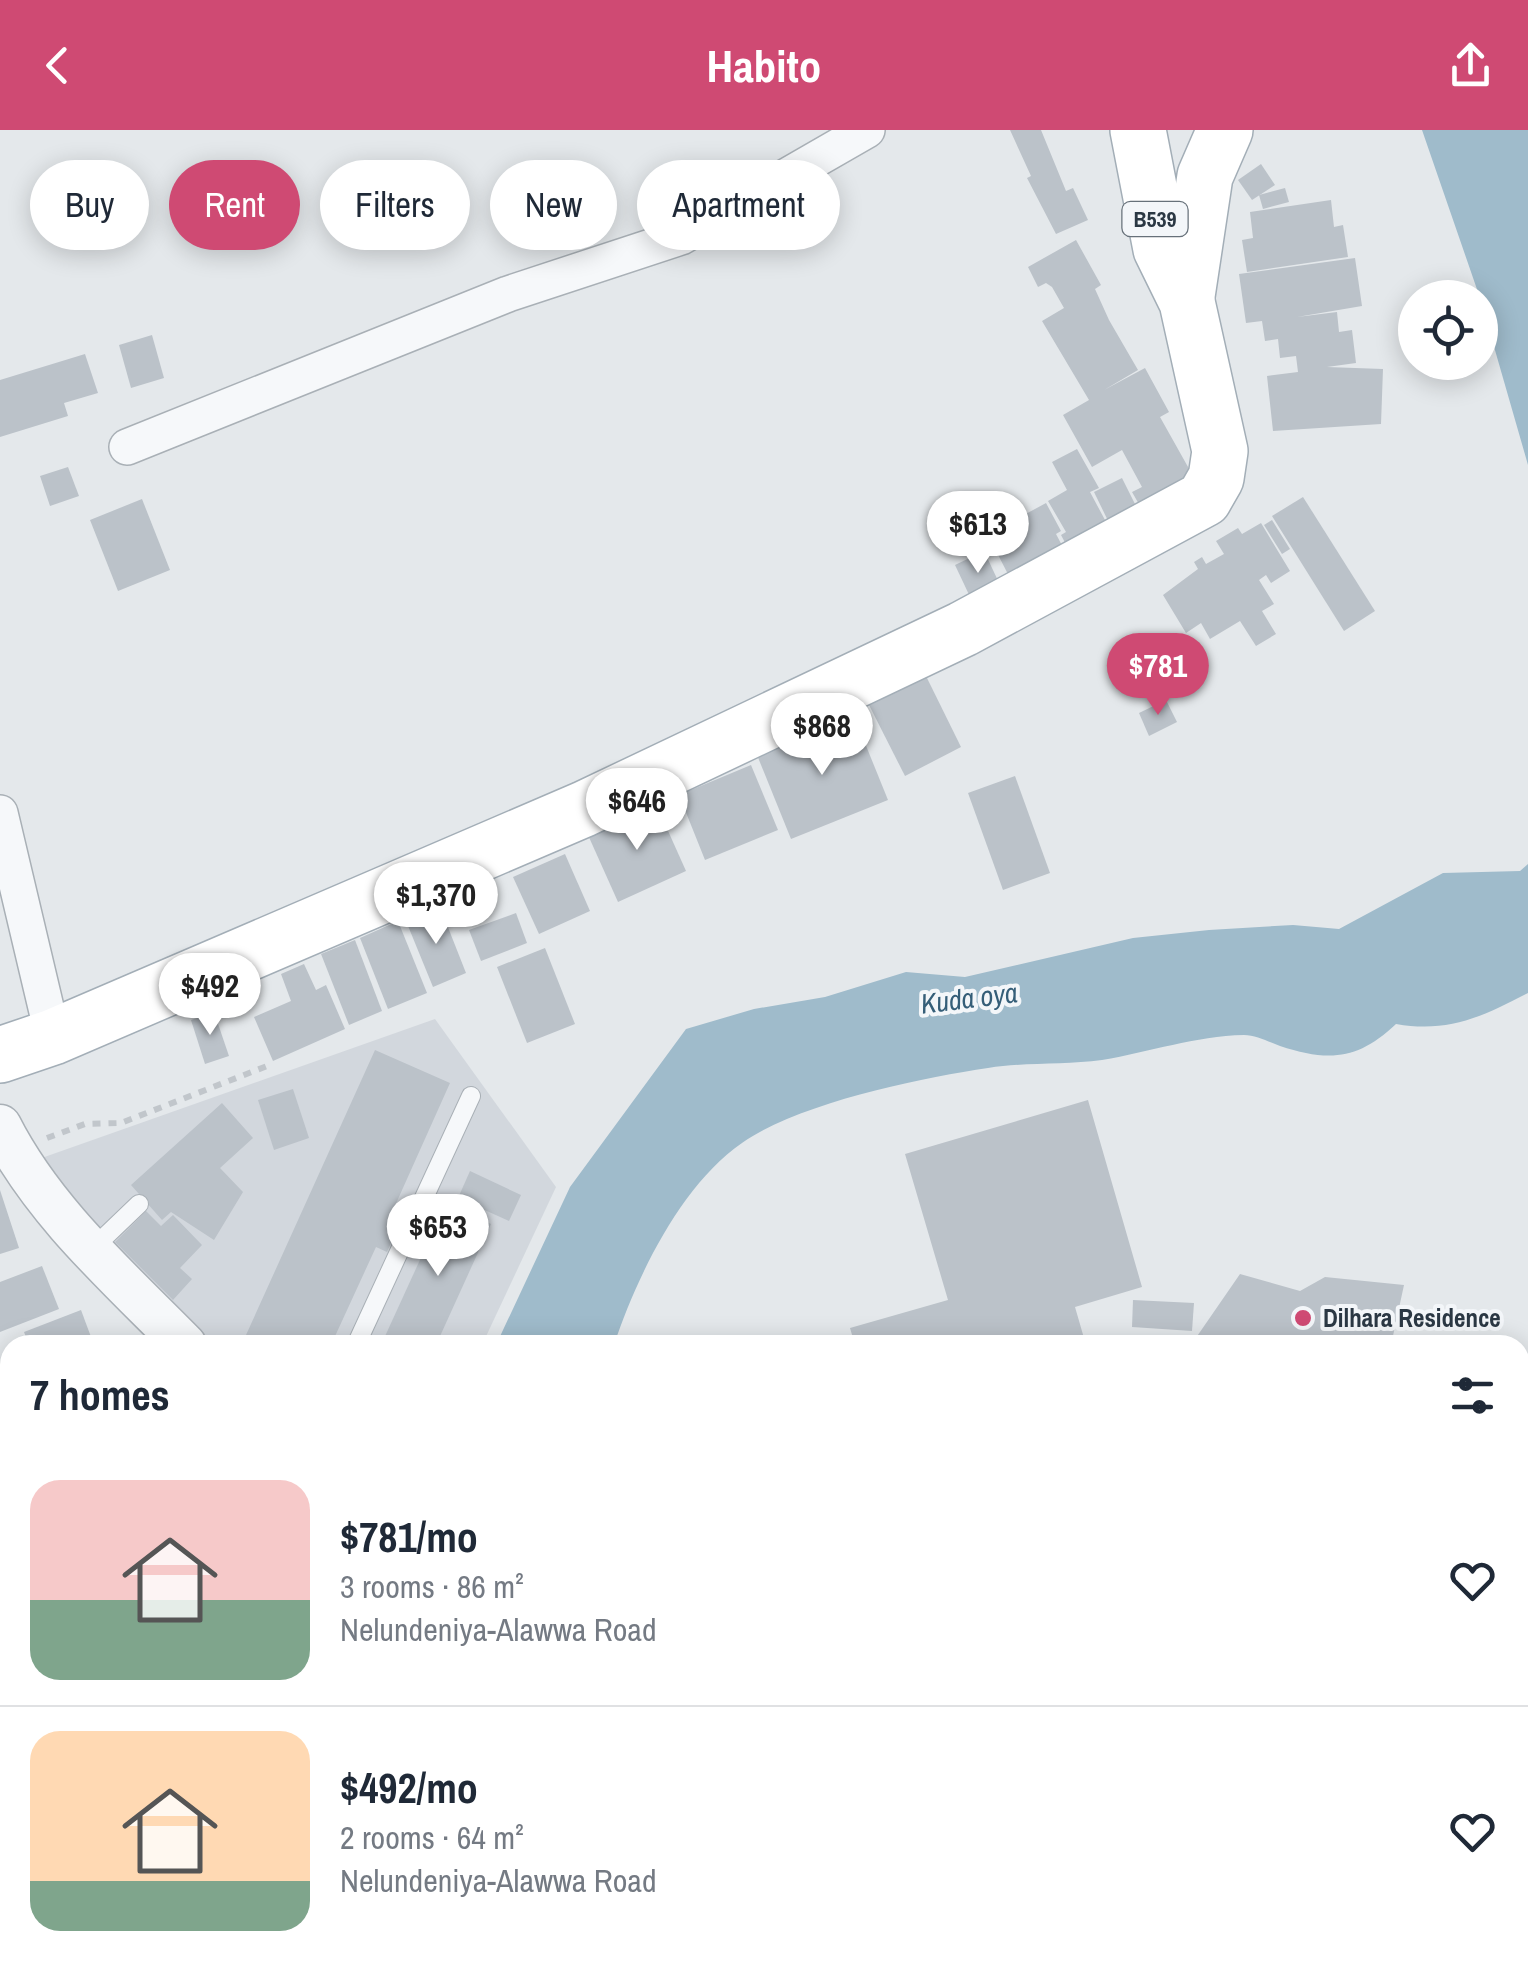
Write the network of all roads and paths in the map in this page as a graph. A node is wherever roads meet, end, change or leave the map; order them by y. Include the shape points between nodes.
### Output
1 (867, 130) edge
2 (1138, 130) edge
3 (1225, 130) edge
4 (1187, 302) junction
5 (127, 447) dead end
6 (0, 813) edge
7 (53, 1037) junction
8 (0, 1055) edge
9 (267, 1066) dead end
10 (471, 1096) dead end
11 (6, 1138) edge
12 (139, 1204) dead end
13 (90, 1250) junction
14 (175, 1335) edge
15 (361, 1335) edge

1 - 5 street via 681,237 508,294
2 - 4 main road, B539 via 1162,249
3 - 4 main road, B539 via 1205,176
4 - 7 main road, B539 via 1220,451 1216,478 1186,512 963,629 584,809
6 - 7 street
7 - 8 main road, B539
9 - 11 path via 121,1123
10 - 15 lane
11 - 13 street
12 - 13 lane
13 - 14 street

